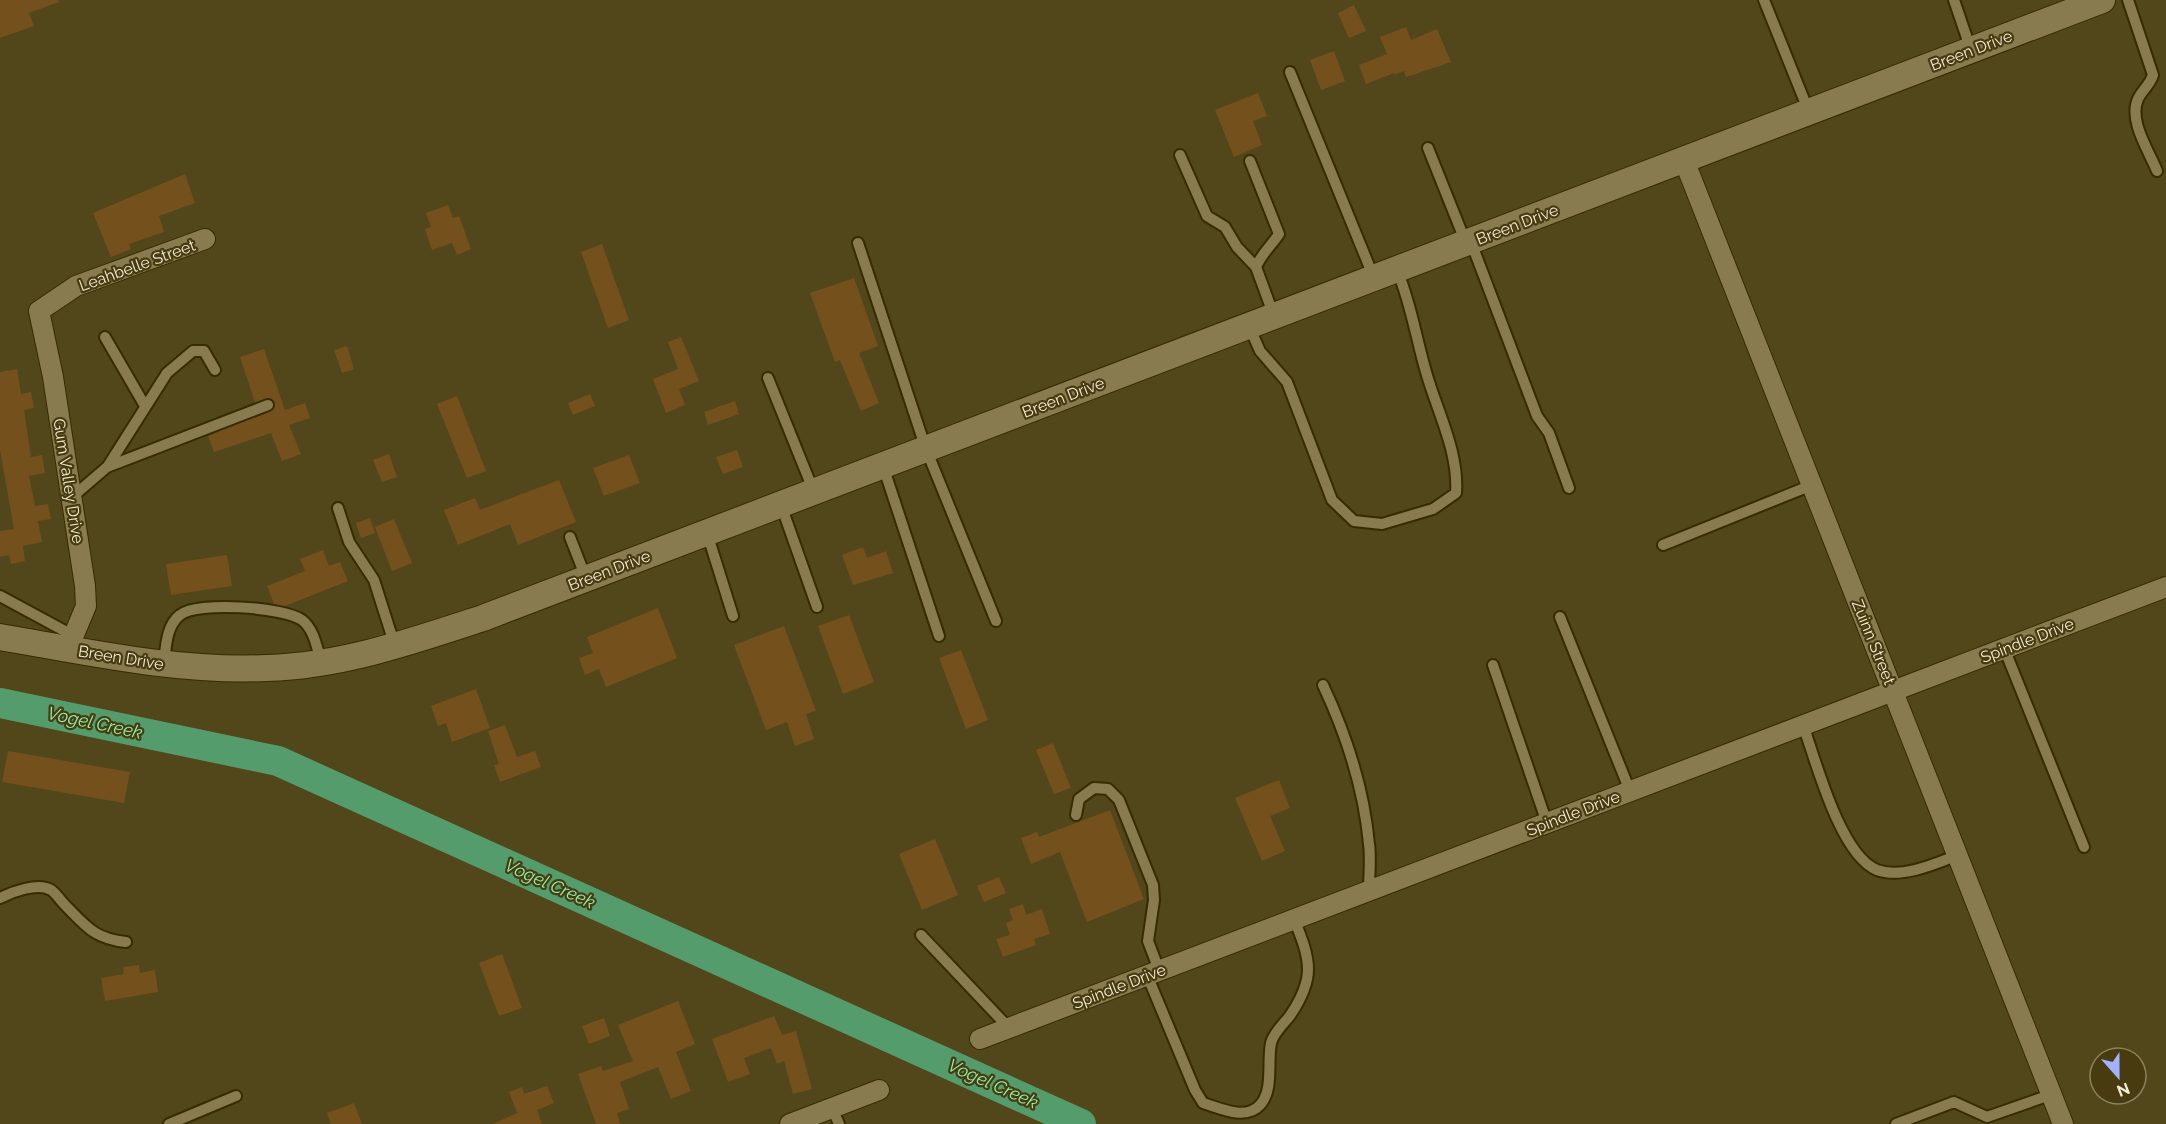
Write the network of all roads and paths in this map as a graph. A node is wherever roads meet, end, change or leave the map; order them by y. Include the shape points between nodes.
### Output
1 (1764, 0) edge
2 (1954, 0) edge
3 (2102, 0) edge
4 (2128, 0) edge
5 (2064, 7) edge
6 (1971, 50) junction
7 (1290, 72) dead end
8 (1809, 112) junction
9 (1428, 148) dead end
10 (1180, 155) dead end
11 (1684, 160) junction
12 (1250, 161) dead end
13 (2157, 171) dead end
14 (205, 239) dead end
15 (1468, 242) junction
16 (858, 243) dead end
17 (1256, 267) junction
18 (1385, 274) junction
19 (39, 311) joint
20 (1275, 316) junction
21 (1249, 326) junction
22 (105, 337) dead end
23 (215, 370) dead end
24 (768, 378) dead end
25 (268, 405) dead end
26 (145, 406) junction
27 (926, 449) junction
28 (107, 466) junction
29 (883, 466) junction
30 (1812, 485) junction
31 (1569, 488) dead end
32 (814, 492) junction
33 (70, 498) junction
34 (780, 505) junction
35 (338, 508) dead end
36 (707, 533) junction
37 (570, 537) dead end
38 (1663, 545) dead end
39 (586, 579) junction
40 (2166, 587) edge
41 (0, 596) edge
42 (817, 608) dead end
43 (733, 616) dead end
44 (1560, 616) dead end
45 (996, 621) dead end
46 (939, 636) dead end
47 (0, 637) edge
48 (71, 642) junction
49 (395, 646) junction
50 (2004, 648) junction
51 (321, 662) junction
52 (164, 663) junction
53 (1493, 665) dead end
54 (1323, 684) dead end
55 (1894, 691) junction
56 (1803, 725) junction
57 (1630, 791) junction
58 (1076, 815) dead end
59 (1547, 822) junction
60 (2084, 847) dead end
61 (1958, 855) junction
62 (1369, 891) junction
63 (0, 898) edge
64 (1294, 919) junction
65 (921, 935) dead end
66 (126, 942) dead end
67 (1153, 973) junction
68 (1009, 1028) junction
69 (980, 1039) dead end
70 (879, 1090) dead end
71 (2050, 1095) junction
72 (236, 1096) dead end
73 (835, 1116) edge
74 (170, 1124) edge
75 (790, 1124) edge
76 (1896, 1124) edge
77 (2063, 1124) edge

1 - 8 lane
2 - 6 lane
3 - 5 street, Breen Drive
4 - 13 lane via 2153,75 2138,98 2134,114
5 - 6 street, Breen Drive
6 - 8 street, Breen Drive
7 - 18 lane
8 - 11 street, Breen Drive
9 - 15 lane
10 - 17 lane via 1207,216 1225,227
11 - 15 street, Breen Drive
11 - 30 street, Zuinn Street
12 - 17 lane via 1280,234 1262,253
14 - 19 street, Leahbelle Street via 76,286
15 - 18 street, Breen Drive
15 - 31 lane
16 - 27 lane
17 - 20 lane
18 - 20 street, Breen Drive
18 - 21 lane via 1408,296 1426,372 1458,472 1456,493 1433,509 1382,524 1354,521 1332,500 1287,382 1260,351
19 - 33 street, Gum Valley Drive via 53,376
20 - 21 street, Breen Drive
21 - 27 street, Breen Drive
22 - 26 lane
23 - 26 lane via 204,351 193,351 168,373
24 - 32 lane
25 - 28 lane
26 - 28 lane
27 - 29 street, Breen Drive
27 - 45 lane
28 - 33 lane
29 - 32 street, Breen Drive
29 - 46 lane
30 - 38 lane
30 - 55 street, Zuinn Street
32 - 34 street, Breen Drive
33 - 48 street, Gum Valley Drive via 86,606
34 - 36 street, Breen Drive
34 - 42 lane
35 - 49 lane via 349,542 374,579
36 - 39 street, Breen Drive
36 - 43 lane
37 - 39 lane
39 - 49 street, Breen Drive
40 - 50 street, Spindle Drive
41 - 48 lane
44 - 57 lane
47 - 48 street, Breen Drive
48 - 52 street, Breen Drive
49 - 51 street, Breen Drive
50 - 55 street, Spindle Drive
50 - 60 lane
51 - 52 street, Breen Drive via 219,669
51 - 52 lane via 308,626 291,614 222,607 188,610 179,616 170,628
53 - 59 lane
54 - 62 lane via 1338,717 1358,783 1370,845
55 - 56 street, Spindle Drive
55 - 61 street, Zuinn Street
56 - 57 street, Spindle Drive
56 - 61 lane via 1835,813 1853,848 1866,863 1879,871 1901,871
57 - 59 street, Spindle Drive
58 - 67 lane via 1076,806 1085,793 1101,787 1114,789 1153,885 1148,941
59 - 62 street, Spindle Drive
61 - 71 street, Zuinn Street
62 - 64 street, Spindle Drive
63 - 66 lane via 13,892 50,889 105,940
64 - 67 street, Spindle Drive
64 - 67 lane via 1308,955 1309,978 1300,999 1271,1041 1266,1094 1259,1107 1244,1113 1203,1103 1190,1079
65 - 68 lane
67 - 68 street, Spindle Drive
68 - 69 street, Spindle Drive
70 - 73 street
71 - 76 lane via 1987,1117 1954,1102
71 - 77 street, Zuinn Street
72 - 74 lane
73 - 75 street

